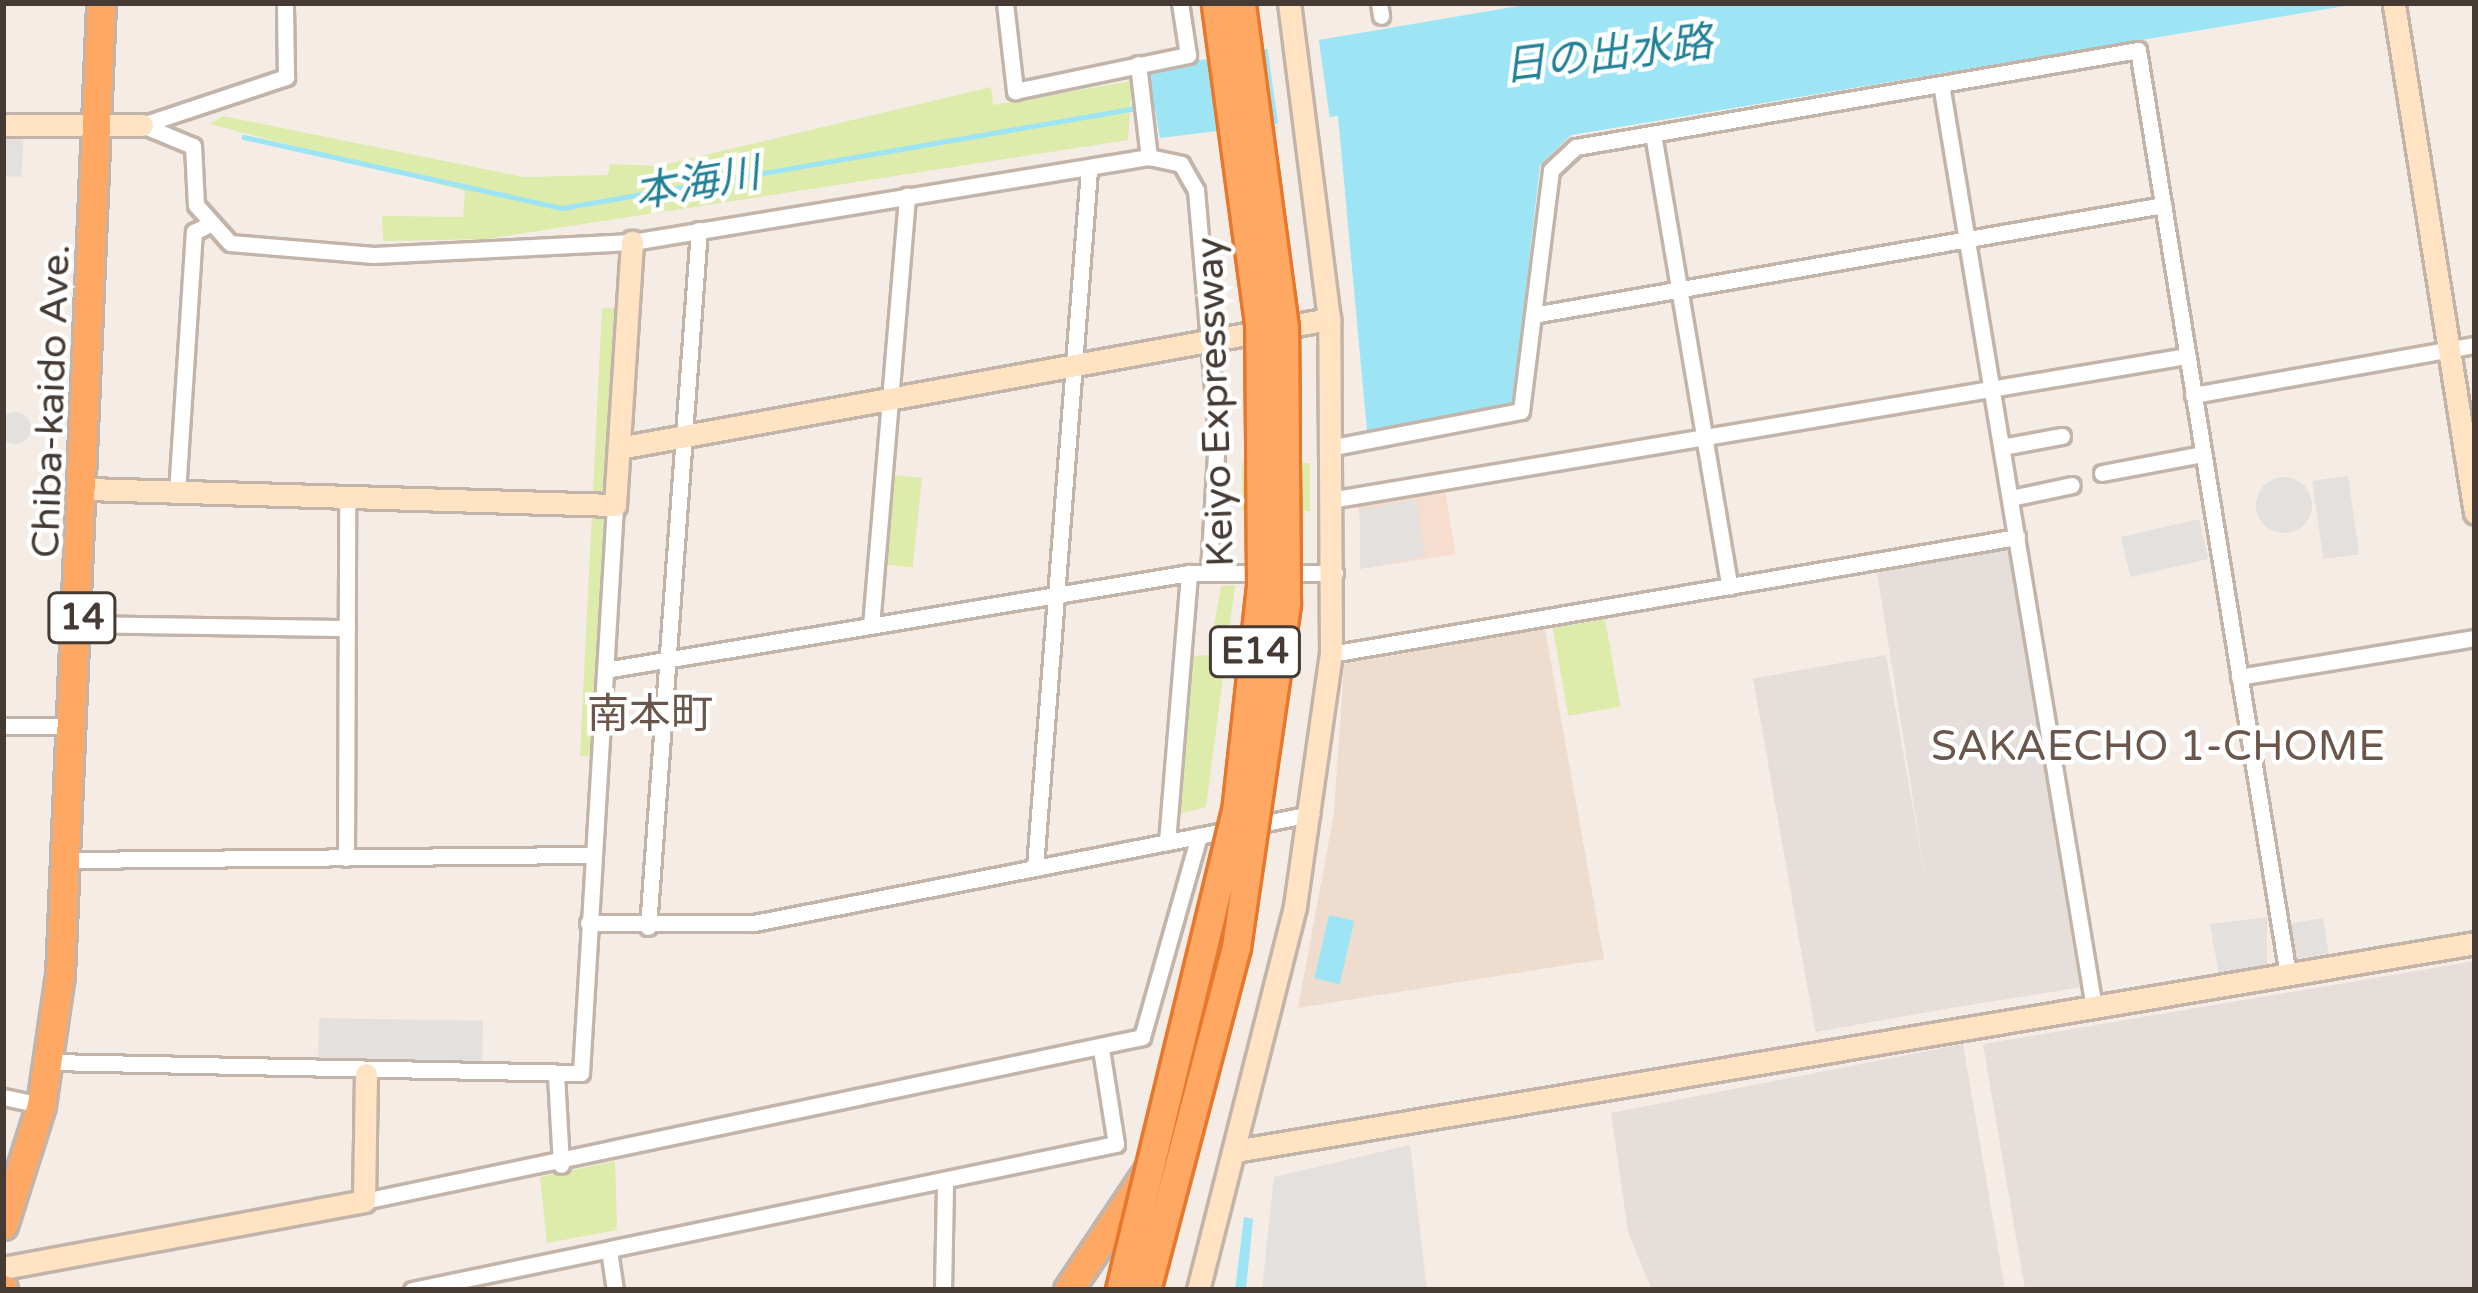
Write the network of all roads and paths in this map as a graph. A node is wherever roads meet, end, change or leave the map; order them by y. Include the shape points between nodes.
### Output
1 (101, 3) edge
2 (285, 3) edge
3 (1005, 3) edge
4 (1180, 3) edge
5 (1216, 3) edge
6 (1241, 3) edge
7 (1289, 3) edge
8 (2393, 5) edge
9 (1138, 64) junction
10 (1940, 84) junction
11 (3, 124) edge
12 (102, 124) junction
13 (142, 125) junction
14 (1653, 134) junction
15 (1149, 157) junction
16 (1089, 170) junction
17 (907, 196) junction
18 (2163, 205) junction
19 (208, 225) junction
20 (699, 230) junction
21 (1967, 239) junction
22 (632, 242) junction
23 (1679, 289) junction
24 (1534, 315) junction
25 (1329, 319) junction
26 (1210, 339) junction
27 (2475, 345) edge
28 (2449, 350) junction
29 (2187, 356) junction
30 (1075, 368) junction
31 (1993, 389) junction
32 (2193, 395) junction
33 (891, 400) junction
34 (685, 436) junction
35 (2062, 436) dead end
36 (1705, 439) junction
37 (1334, 447) junction
38 (2002, 447) junction
39 (619, 448) junction
40 (2203, 454) junction
41 (2102, 473) dead end
42 (2072, 485) dead end
43 (87, 489) junction
44 (177, 493) junction
45 (2011, 498) junction
46 (1336, 499) junction
47 (347, 500) junction
48 (615, 505) junction
49 (2475, 513) edge
50 (2018, 537) junction
51 (1189, 573) junction
52 (1209, 573) junction
53 (1334, 573) junction
54 (1730, 587) junction
55 (1052, 596) junction
56 (81, 624) junction
57 (871, 626) junction
58 (347, 628) junction
59 (2475, 638) edge
60 (1331, 654) junction
61 (666, 660) junction
62 (604, 670) junction
63 (2239, 677) junction
64 (3, 726) edge
65 (74, 726) junction
66 (1311, 814) junction
67 (1198, 836) junction
68 (1167, 842) junction
69 (594, 855) junction
70 (346, 858) junction
71 (69, 860) junction
72 (1035, 867) junction
73 (588, 923) junction
74 (648, 927) junction
75 (2475, 943) edge
76 (2288, 975) junction
77 (2094, 1007) junction
78 (1101, 1049) junction
79 (50, 1062) junction
80 (366, 1074) junction
81 (556, 1075) junction
82 (3, 1097) edge
83 (41, 1105) junction
84 (1235, 1150) junction
85 (1155, 1161) junction
86 (561, 1165) junction
87 (944, 1184) junction
88 (364, 1201) junction
89 (3, 1226) edge
90 (609, 1250) junction
91 (3, 1268) edge
92 (412, 1290) edge
93 (615, 1290) edge
94 (943, 1290) edge
95 (1068, 1290) edge
96 (1120, 1290) edge
97 (1147, 1290) edge
98 (1198, 1290) edge

1 - 12 highway, Chiba-kaido Ave. / 14
2 - 13 street via 286,77
3 - 9 street via 1015,91
4 - 9 street via 1188,56
5 - 85 highway, Keiyo Expressway / E14, bridge via 1259,322 1262,585 1236,812
6 - 97 highway, Keiyo Expressway / E14, bridge via 1284,327 1286,603 1236,947
7 - 25 street
8 - 28 street
9 - 15 street
10 - 14 street
10 - 18 street via 2138,50
10 - 21 street
11 - 12 street
12 - 13 street
12 - 43 highway, Chiba-kaido Ave. / 14
13 - 19 street via 193,146
14 - 23 street
14 - 24 street via 1576,148 1550,170
15 - 16 street
15 - 26 street via 1192,175
16 - 17 street
16 - 30 street
17 - 20 street
17 - 33 street
18 - 21 street
18 - 29 street
19 - 22 street via 230,243 374,255
19 - 44 street via 194,232
20 - 22 street
20 - 34 street
21 - 23 street
21 - 31 street
22 - 39 street
23 - 24 street
23 - 36 street
24 - 37 street via 1526,400 1512,418
25 - 26 street
25 - 37 street
26 - 30 street
26 - 52 street
27 - 28 street
28 - 32 street
28 - 49 street
29 - 31 street
29 - 32 street
30 - 33 street
30 - 55 street
31 - 36 street
31 - 38 street
32 - 40 street
33 - 34 street
33 - 57 street
34 - 39 street
34 - 61 street
35 - 38 street
36 - 46 street
36 - 54 street
37 - 46 street
38 - 45 street
39 - 48 street
40 - 41 street
40 - 63 street
42 - 45 street
43 - 44 street
43 - 56 highway, Chiba-kaido Ave. / 14
44 - 47 street
45 - 50 street
46 - 53 street
47 - 48 street
47 - 58 street
48 - 62 street
50 - 54 street
50 - 77 street
51 - 52 street
51 - 55 street
51 - 68 street
52 - 53 street
53 - 60 street
54 - 60 street
55 - 57 street
55 - 72 street
56 - 58 street
56 - 65 highway, Chiba-kaido Ave. / 14
57 - 61 street
58 - 70 street
59 - 63 street
60 - 66 street
61 - 62 street
61 - 74 street
62 - 69 street
63 - 76 street
64 - 65 street
65 - 71 highway, Chiba-kaido Ave. / 14
66 - 67 street
66 - 84 street
67 - 68 street
67 - 78 street via 1145,1033
68 - 72 street
69 - 70 street
69 - 73 street
70 - 71 street
71 - 79 highway, Chiba-kaido Ave. / 14
72 - 74 street via 754,923
73 - 74 street
73 - 81 street via 581,1073
75 - 76 street
76 - 77 street
77 - 84 street
78 - 86 street
78 - 87 street via 1118,1142
79 - 80 street
79 - 83 highway, Chiba-kaido Ave. / 14
80 - 81 street
80 - 88 street
81 - 86 street
82 - 83 street
83 - 89 highway, Chiba-kaido Ave. / 14
84 - 98 street
85 - 95 highway, bridge
85 - 96 highway, Keiyo Expressway / E14, bridge
86 - 88 street
87 - 90 street
87 - 94 street
88 - 91 street
90 - 92 street
90 - 93 street

